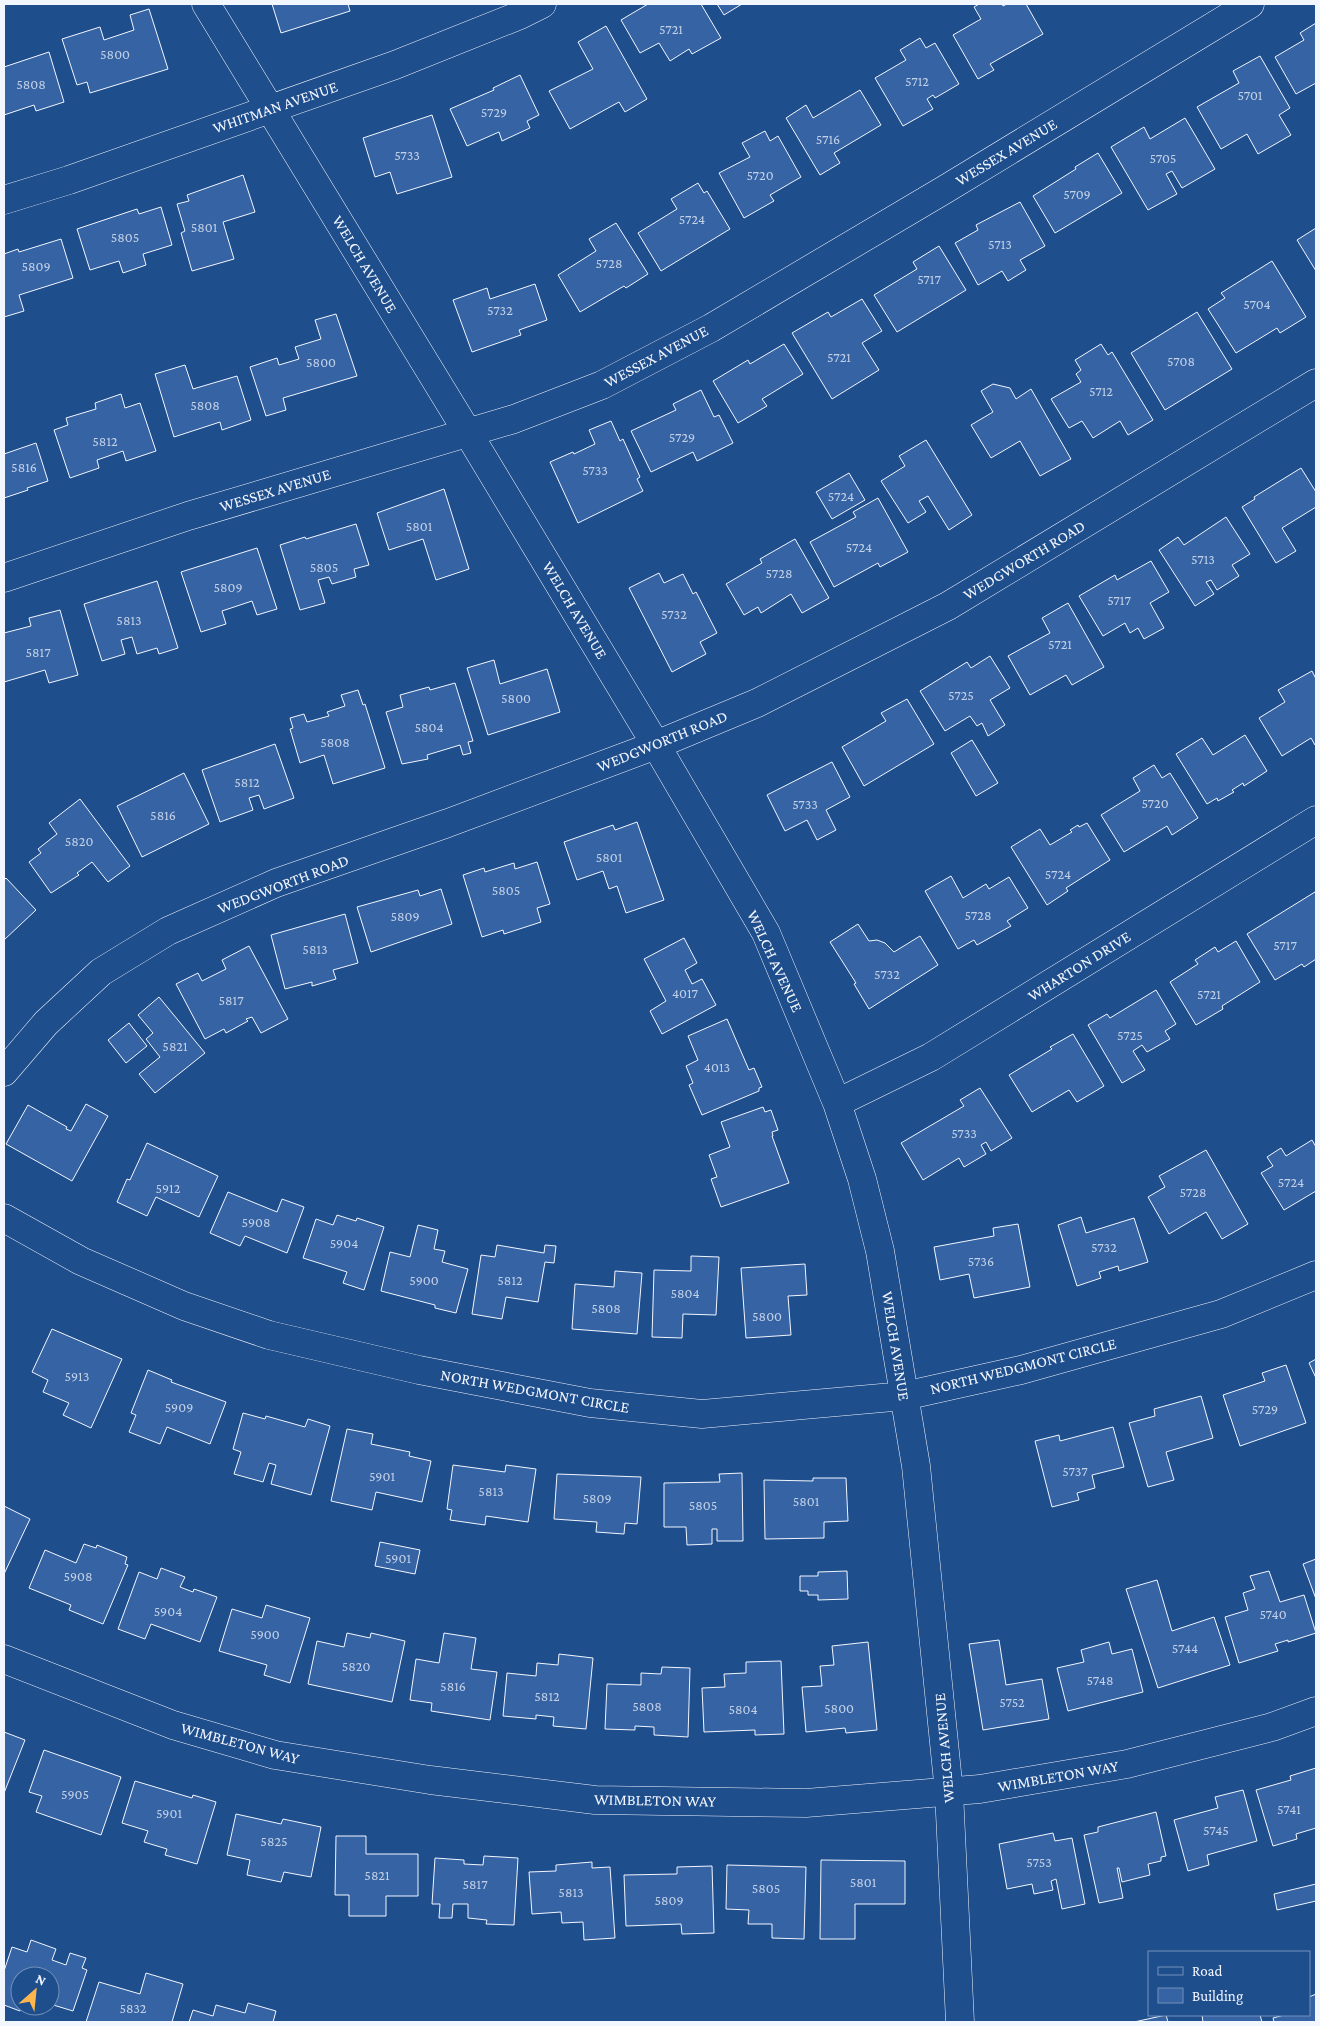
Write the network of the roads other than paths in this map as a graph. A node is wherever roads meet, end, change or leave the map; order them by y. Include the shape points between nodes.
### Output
1 (206, 4) edge
2 (542, 4) edge
3 (1250, 4) edge
4 (270, 108) junction
5 (4, 200) edge
6 (1316, 383) edge
7 (468, 433) junction
8 (4, 578) edge
9 (656, 745) junction
10 (1316, 820) edge
11 (4, 1072) edge
12 (837, 1103) junction
13 (4, 1218) edge
14 (1316, 1276) edge
15 (904, 1396) junction
16 (4, 1659) edge
17 (1316, 1711) edge
18 (949, 1792) junction
19 (960, 2022) edge

1 - 4 street, WELCH AVENUE
2 - 4 street, WHITMAN AVENUE via 520,16 395,65
3 - 7 street, WESSEX AVENUE via 711,328 602,385
4 - 5 street, WHITMAN AVENUE
4 - 7 street, WELCH AVENUE
6 - 9 street, WEDGWORTH ROAD via 948,606 756,703
7 - 8 street, WESSEX AVENUE via 188,516
7 - 9 street, WELCH AVENUE
9 - 11 street, WEDGWORTH ROAD via 276,883 168,931 101,972 46,1022
9 - 12 street, WELCH AVENUE via 766,933
10 - 12 street, WHARTON DRIVE via 931,1057
12 - 15 street, WELCH AVENUE via 862,1179 880,1251
13 - 15 street, NORTH WEDGMONT CIRCLE via 81,1261 184,1306 270,1335 438,1374 590,1403 702,1414
14 - 15 street, NORTH WEDGMONT CIRCLE via 1220,1314 1021,1370
15 - 18 street, WELCH AVENUE via 916,1466
16 - 18 street, WIMBLETON WAY via 173,1725 275,1755 430,1780 595,1800 806,1803
17 - 18 street, WIMBLETON WAY via 1272,1727 1127,1764
18 - 19 street, WELCH AVENUE

